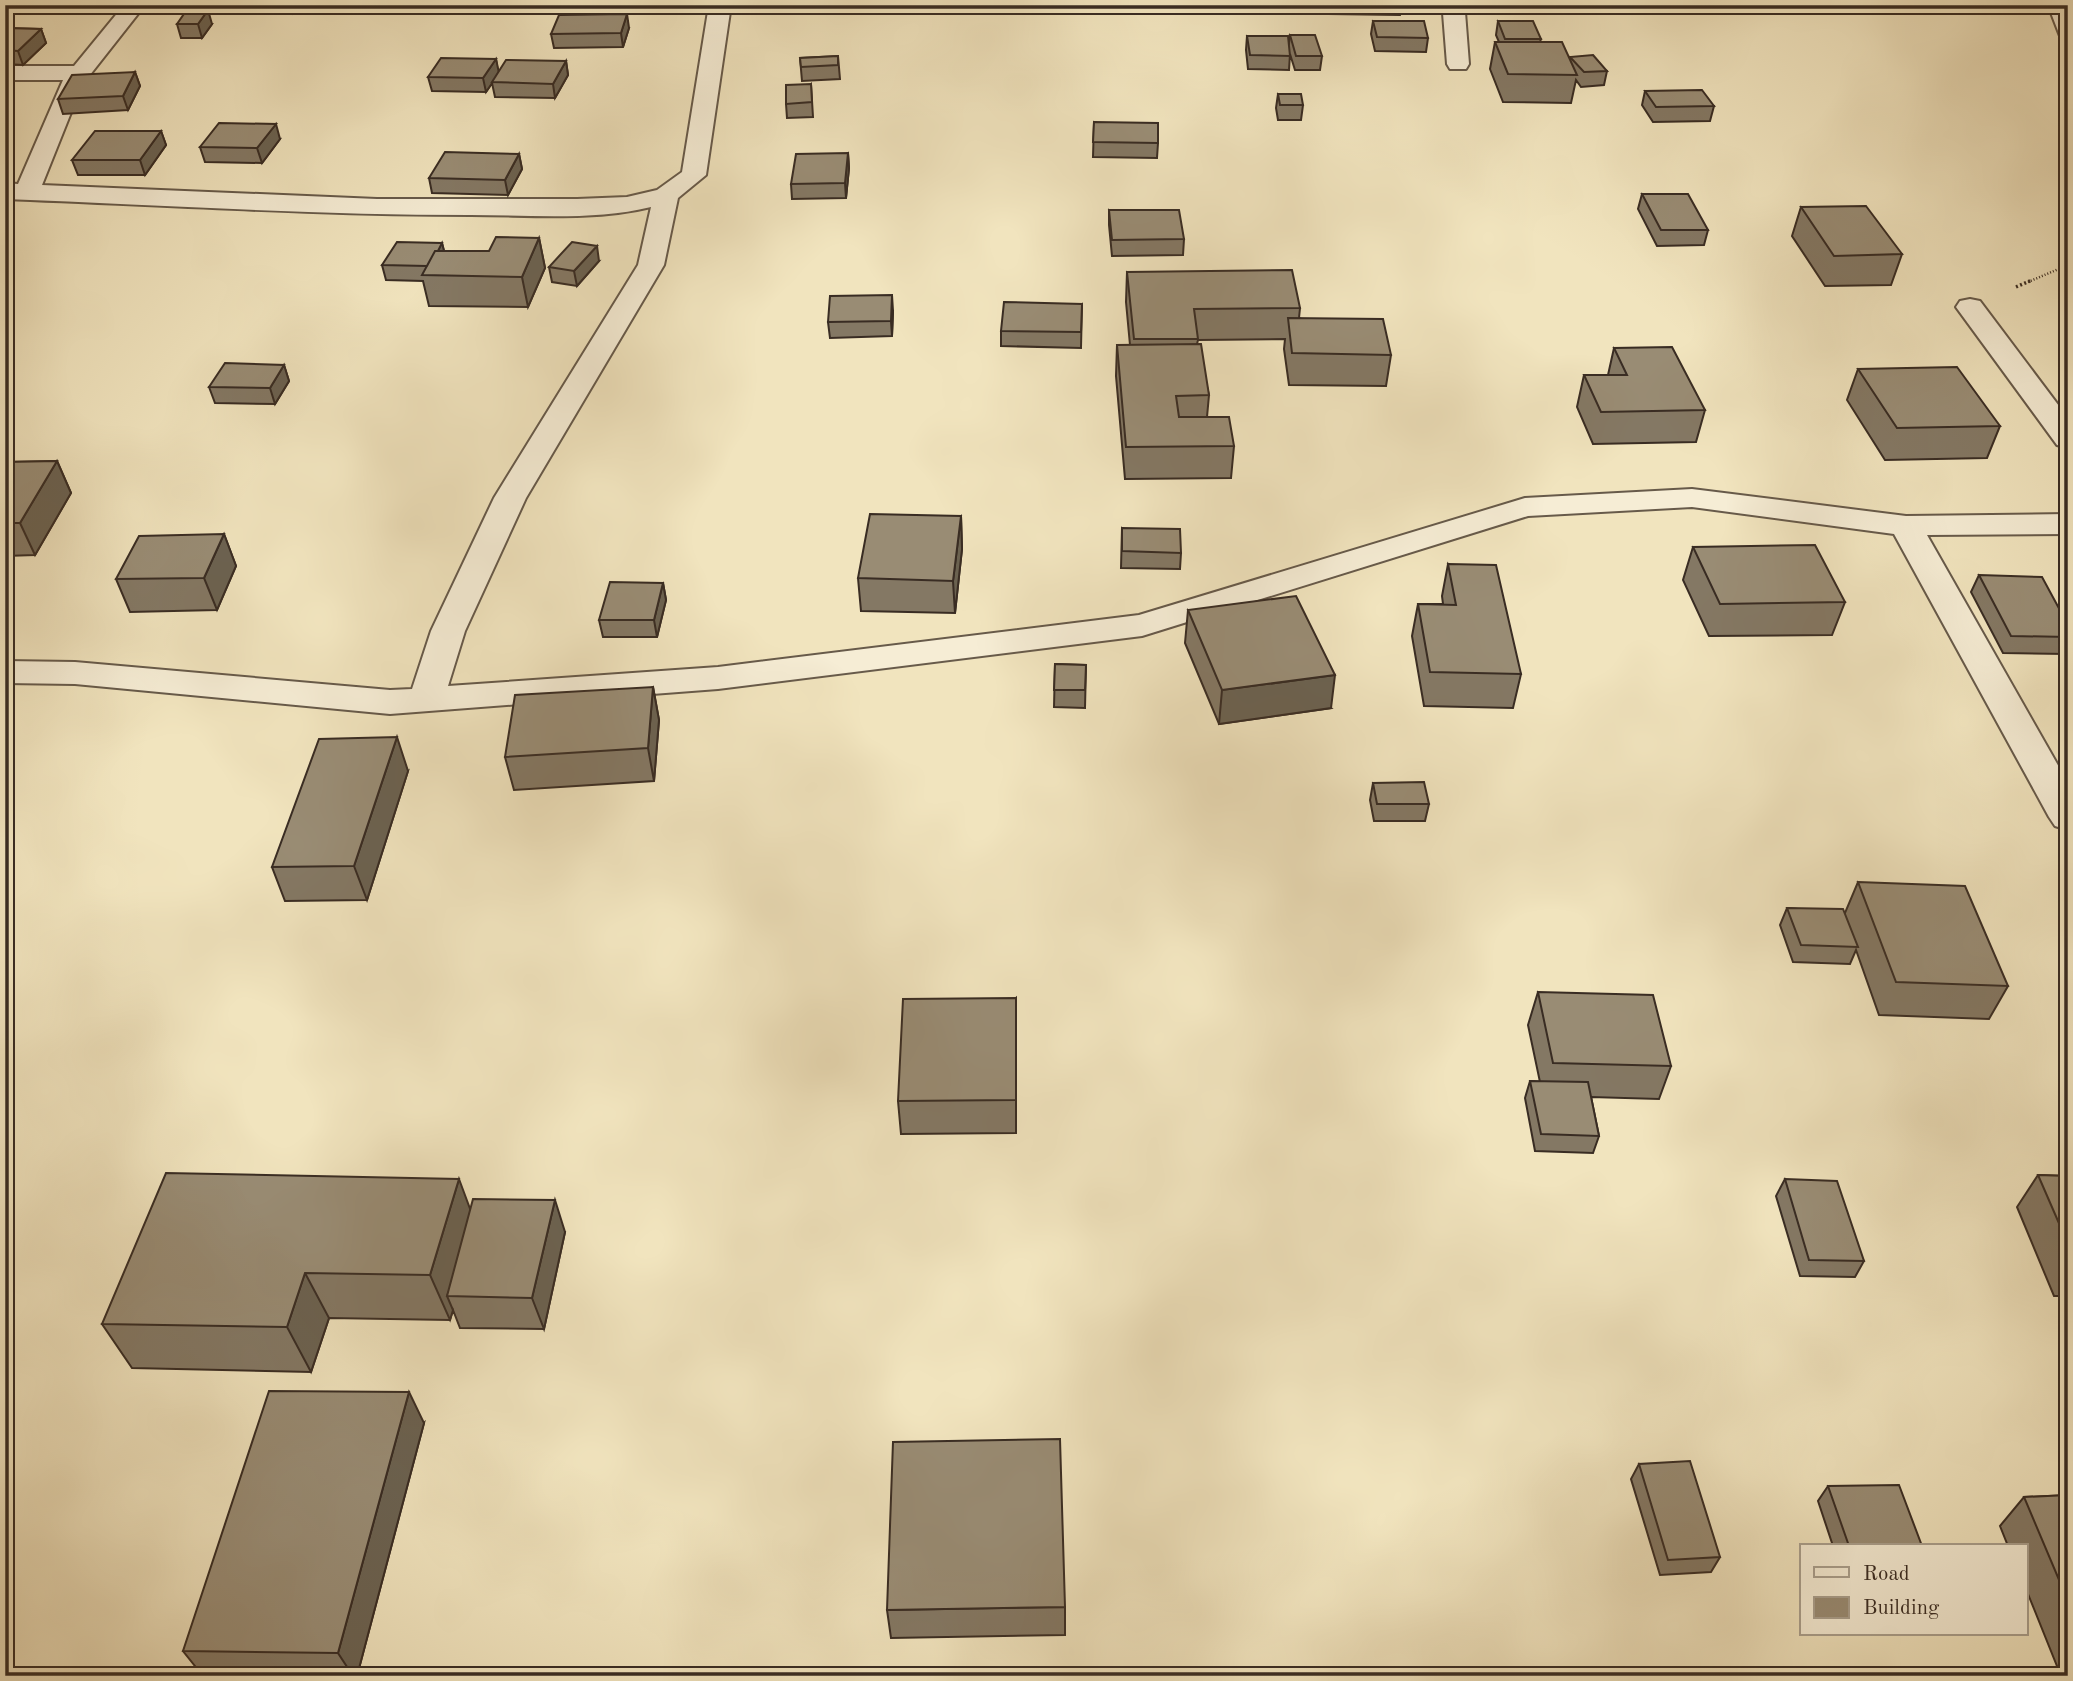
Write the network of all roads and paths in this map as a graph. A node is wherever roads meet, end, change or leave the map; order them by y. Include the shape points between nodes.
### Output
1 (135, 5) edge
2 (720, 5) edge
3 (1448, 5) edge
4 (2058, 5) edge
5 (2068, 31) edge
6 (1458, 64) dead end
7 (5, 72) edge
8 (79, 73) junction
9 (17, 191) edge
10 (666, 195) junction
11 (2068, 264) edge
12 (1970, 307) joint
13 (2068, 439) edge
14 (2068, 524) edge
15 (1906, 526) junction
16 (5, 672) edge
17 (426, 699) junction
18 (2068, 817) edge

1 - 8 street
2 - 10 street via 694,175
3 - 6 street via 1454,12
4 - 5 street
7 - 8 street
8 - 9 street via 64,95 43,159
9 - 10 street via 377,207 627,205
10 - 17 street via 651,265 510,498 448,631
11 - 12 path
12 - 13 street
14 - 15 street
15 - 17 street via 1692,498 1525,507 1142,625 718,678
15 - 18 street
16 - 17 street via 75,673 390,702

